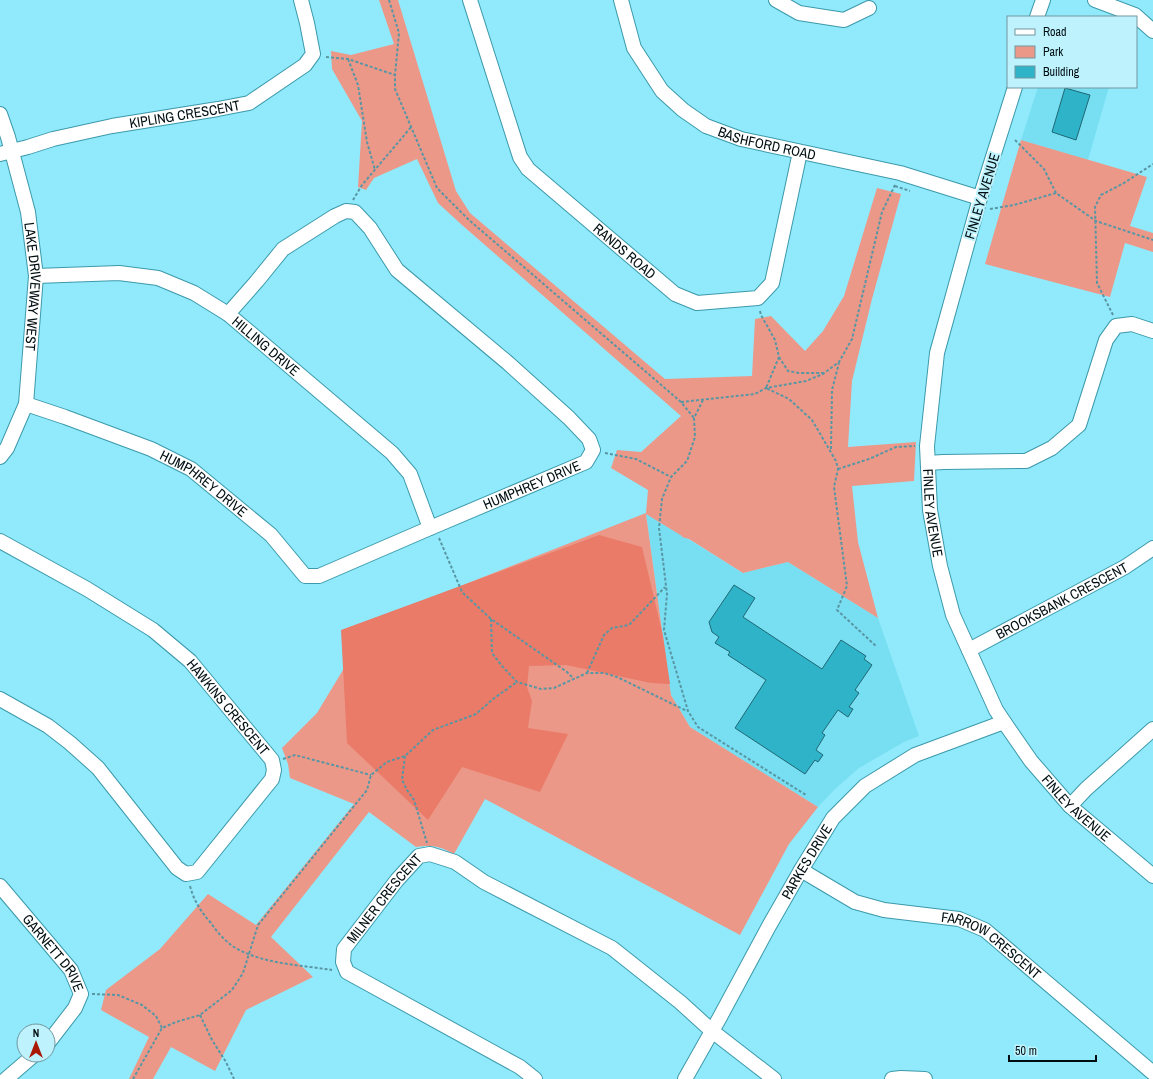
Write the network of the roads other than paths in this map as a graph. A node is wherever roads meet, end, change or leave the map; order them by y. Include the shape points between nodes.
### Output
1 (301, 0) edge
2 (470, 0) edge
3 (621, 0) edge
4 (776, 0) edge
5 (1042, 0) edge
6 (1095, 0) edge
7 (869, 8) dead end
8 (1037, 16) edge
9 (1136, 16) edge
10 (1137, 17) edge
11 (1153, 31) edge
12 (1015, 88) edge
13 (0, 114) edge
14 (800, 152) junction
15 (5, 153) edge
16 (978, 204) junction
17 (36, 276) junction
18 (228, 314) junction
19 (1153, 331) edge
20 (26, 404) junction
21 (0, 457) edge
22 (928, 463) junction
23 (432, 527) junction
24 (0, 541) edge
25 (1153, 548) edge
26 (969, 650) junction
27 (0, 699) edge
28 (1004, 722) junction
29 (1153, 729) edge
30 (1070, 806) junction
31 (801, 870) junction
32 (1153, 876) edge
33 (0, 886) edge
34 (712, 1031) junction
35 (56, 1033) edge
36 (25, 1063) edge
37 (1153, 1073) edge
38 (6, 1079) edge
39 (535, 1079) edge
40 (685, 1079) edge
41 (774, 1079) edge
42 (892, 1079) edge
43 (925, 1079) edge

1 - 15 street, KIPLING CRESCENT via 313,54 305,66 249,103 112,126
2 - 14 street, RANDS ROAD via 520,157 528,169 675,294 698,303 758,298 772,283
3 - 14 street, BASHFORD ROAD via 634,48 662,91 683,110 706,126 741,139
4 - 7 street via 799,13 844,20
5 - 8 street
6 - 9 street
10 - 11 street
12 - 16 street, FINLEY AVENUE
13 - 15 street, LAKE DRIVEWAY WEST via 8,137
14 - 16 street, BASHFORD ROAD via 900,173
15 - 17 street, LAKE DRIVEWAY WEST via 28,212
16 - 22 street, FINLEY AVENUE via 937,353 927,446
17 - 18 street, HILLING DRIVE via 119,272 158,278 194,293
17 - 20 street, LAKE DRIVEWAY WEST
18 - 23 street, HILLING DRIVE via 392,453 410,474
18 - 23 street, HUMPHREY DRIVE via 283,249 336,216 346,211 355,212 370,228 397,270 508,363 589,439 593,450 586,462
19 - 22 street via 1132,324 1116,326 1106,340 1079,425 1052,448 1026,461
20 - 21 street, LAKE DRIVEWAY WEST via 7,448
20 - 23 street, HUMPHREY DRIVE via 151,449 191,469 271,535 305,576 319,576
22 - 26 street, FINLEY AVENUE via 930,510 940,566 953,615
24 - 27 street, HAWKINS CRESCENT via 87,589 153,630 190,661 272,760 272,779 197,872 186,874 177,868 98,768 48,726
25 - 26 street, BROOKSBANK CRESCENT via 1125,567
26 - 28 street, FINLEY AVENUE
28 - 30 street, FINLEY AVENUE via 1031,761
28 - 31 street, PARKES DRIVE via 915,755 865,786 833,818
29 - 30 street
30 - 32 street, FINLEY AVENUE
31 - 34 street, PARKES DRIVE
31 - 37 street, FARROW CRESCENT via 855,902 884,910 960,919 985,930
33 - 35 street, GARNETT DRIVE via 71,970 81,994 75,1008
34 - 39 street, MILNER CRESCENT via 612,948 484,882 455,862 430,854 419,856 397,880 344,949 343,962 347,972 520,1067
34 - 40 street, PARKES DRIVE
34 - 41 street
36 - 38 street
42 - 43 street

